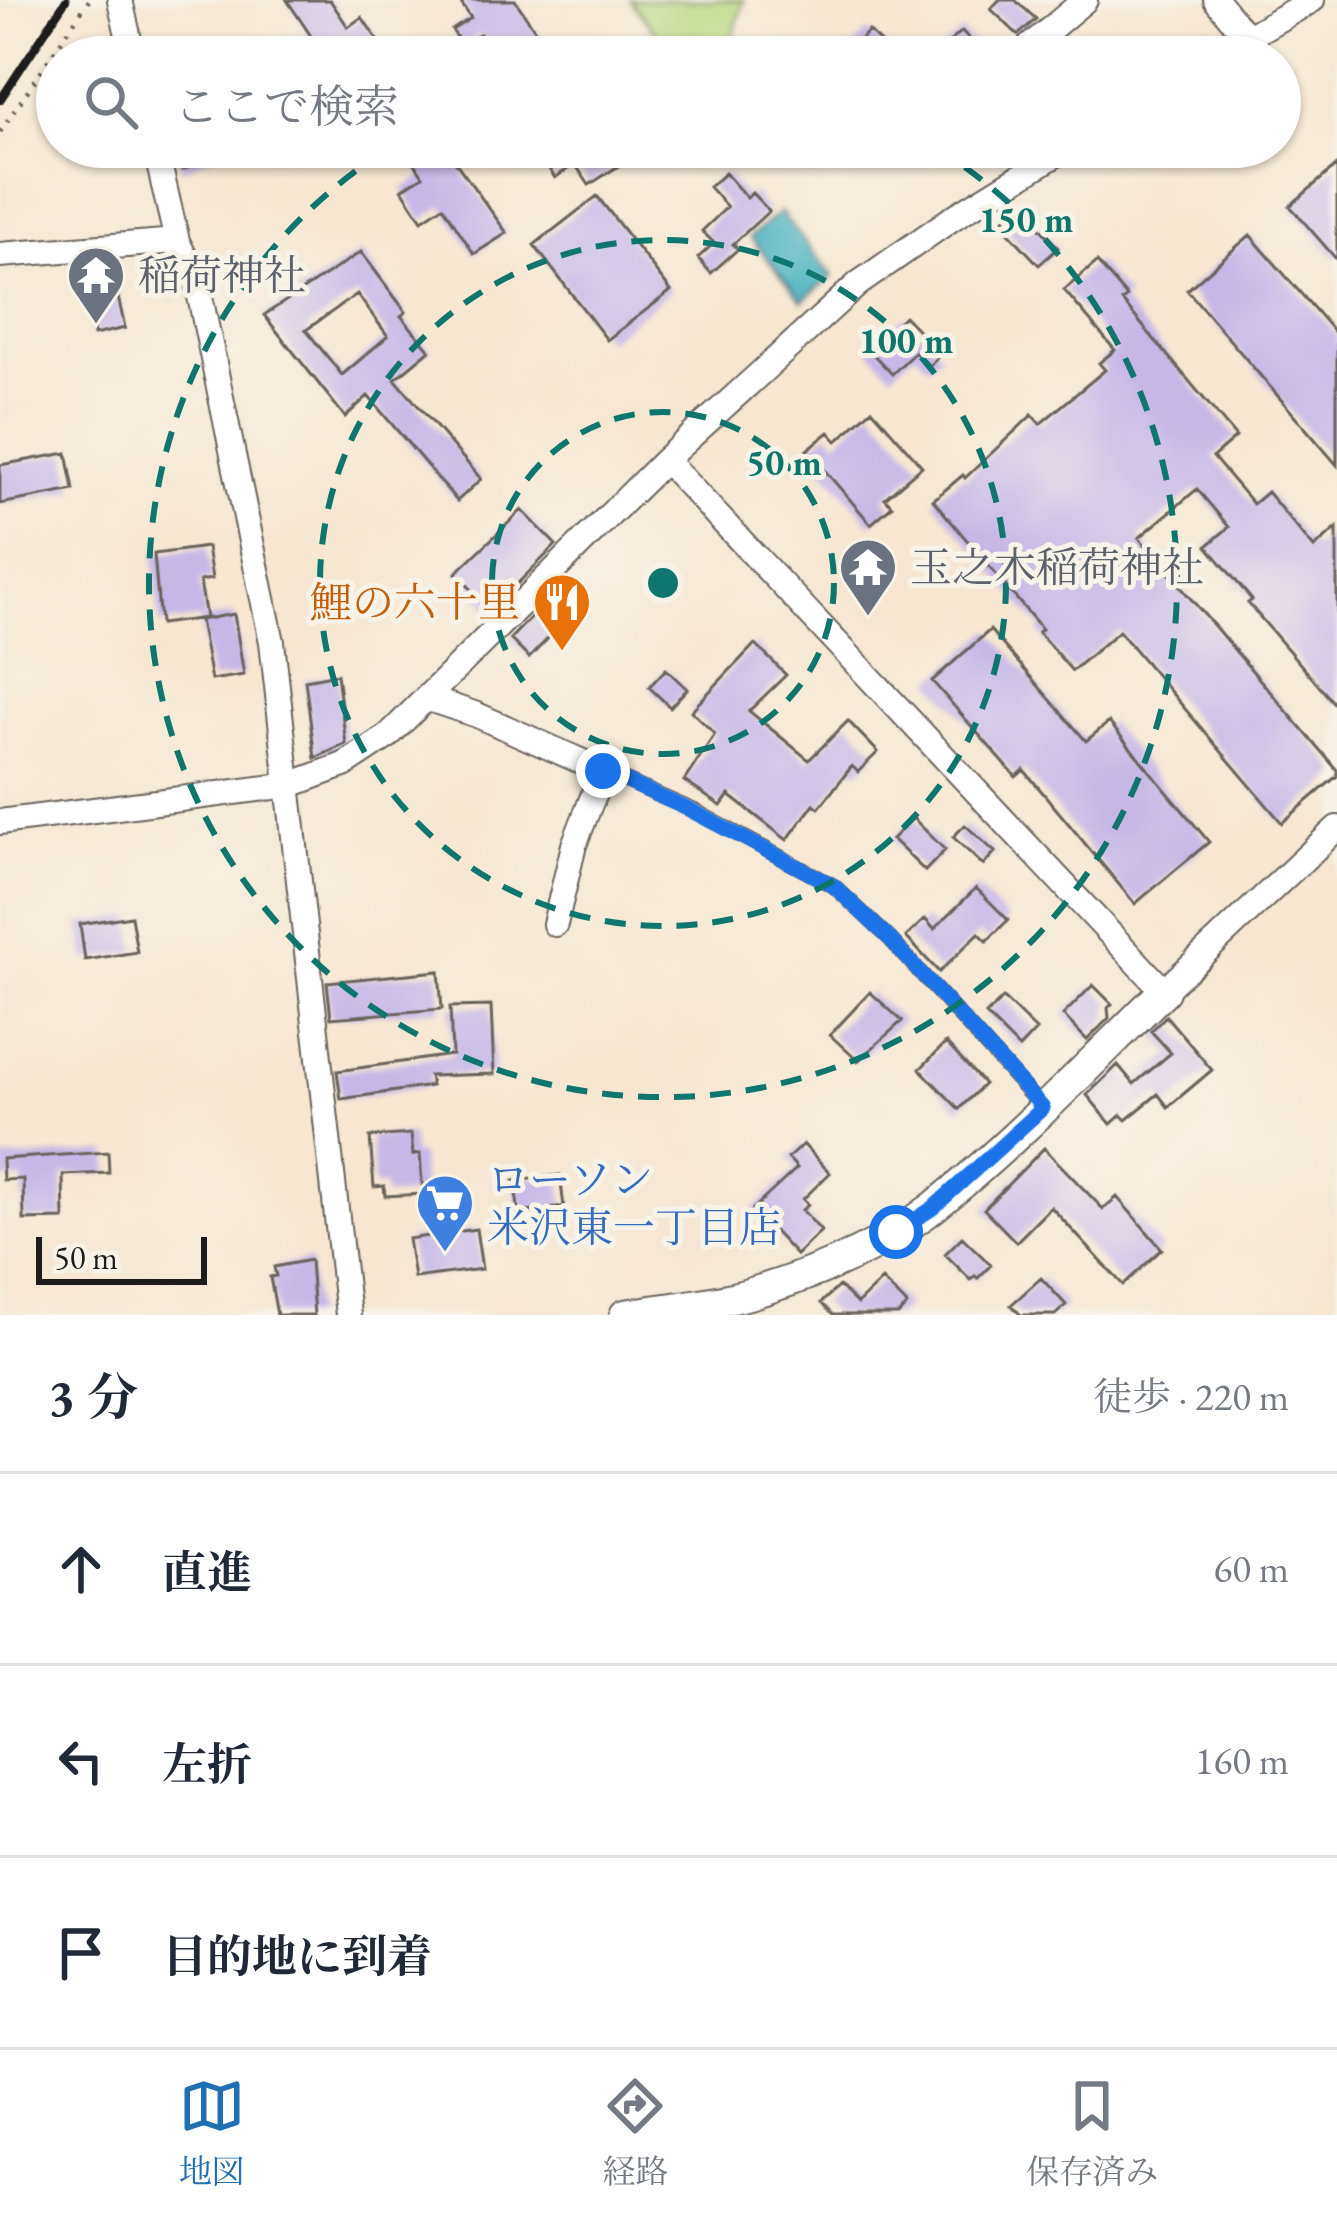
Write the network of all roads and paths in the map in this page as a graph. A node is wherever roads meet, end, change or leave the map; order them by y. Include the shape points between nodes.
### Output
1 (89, 0) edge
2 (120, 0) edge
3 (1085, 0) edge
4 (1216, 0) edge
5 (1312, 0) edge
6 (63, 36) edge
7 (129, 36) edge
8 (1042, 36) edge
9 (1246, 36) joint
10 (36, 73) edge
11 (0, 132) edge
12 (159, 168) edge
13 (1033, 168) edge
14 (177, 241) junction
15 (0, 255) edge
16 (665, 460) junction
17 (426, 698) junction
18 (603, 771) junction
19 (290, 785) junction
20 (0, 822) edge
21 (1337, 828) edge
22 (555, 924) dead end
23 (1164, 991) junction
24 (1043, 1108) junction
25 (348, 1315) edge
26 (625, 1315) edge

1 - 6 path
2 - 7 street
3 - 8 street
4 - 9 street
5 - 9 street
10 - 11 path
12 - 14 street
13 - 16 street via 858,284
14 - 15 street
14 - 19 street via 197,281 250,524
16 - 17 street
16 - 23 street
17 - 18 street
17 - 19 street via 344,765
18 - 22 street
18 - 24 lane via 834,886
19 - 20 street
19 - 25 street
21 - 23 street
23 - 24 street
24 - 26 street via 933,1208 862,1250 746,1295

